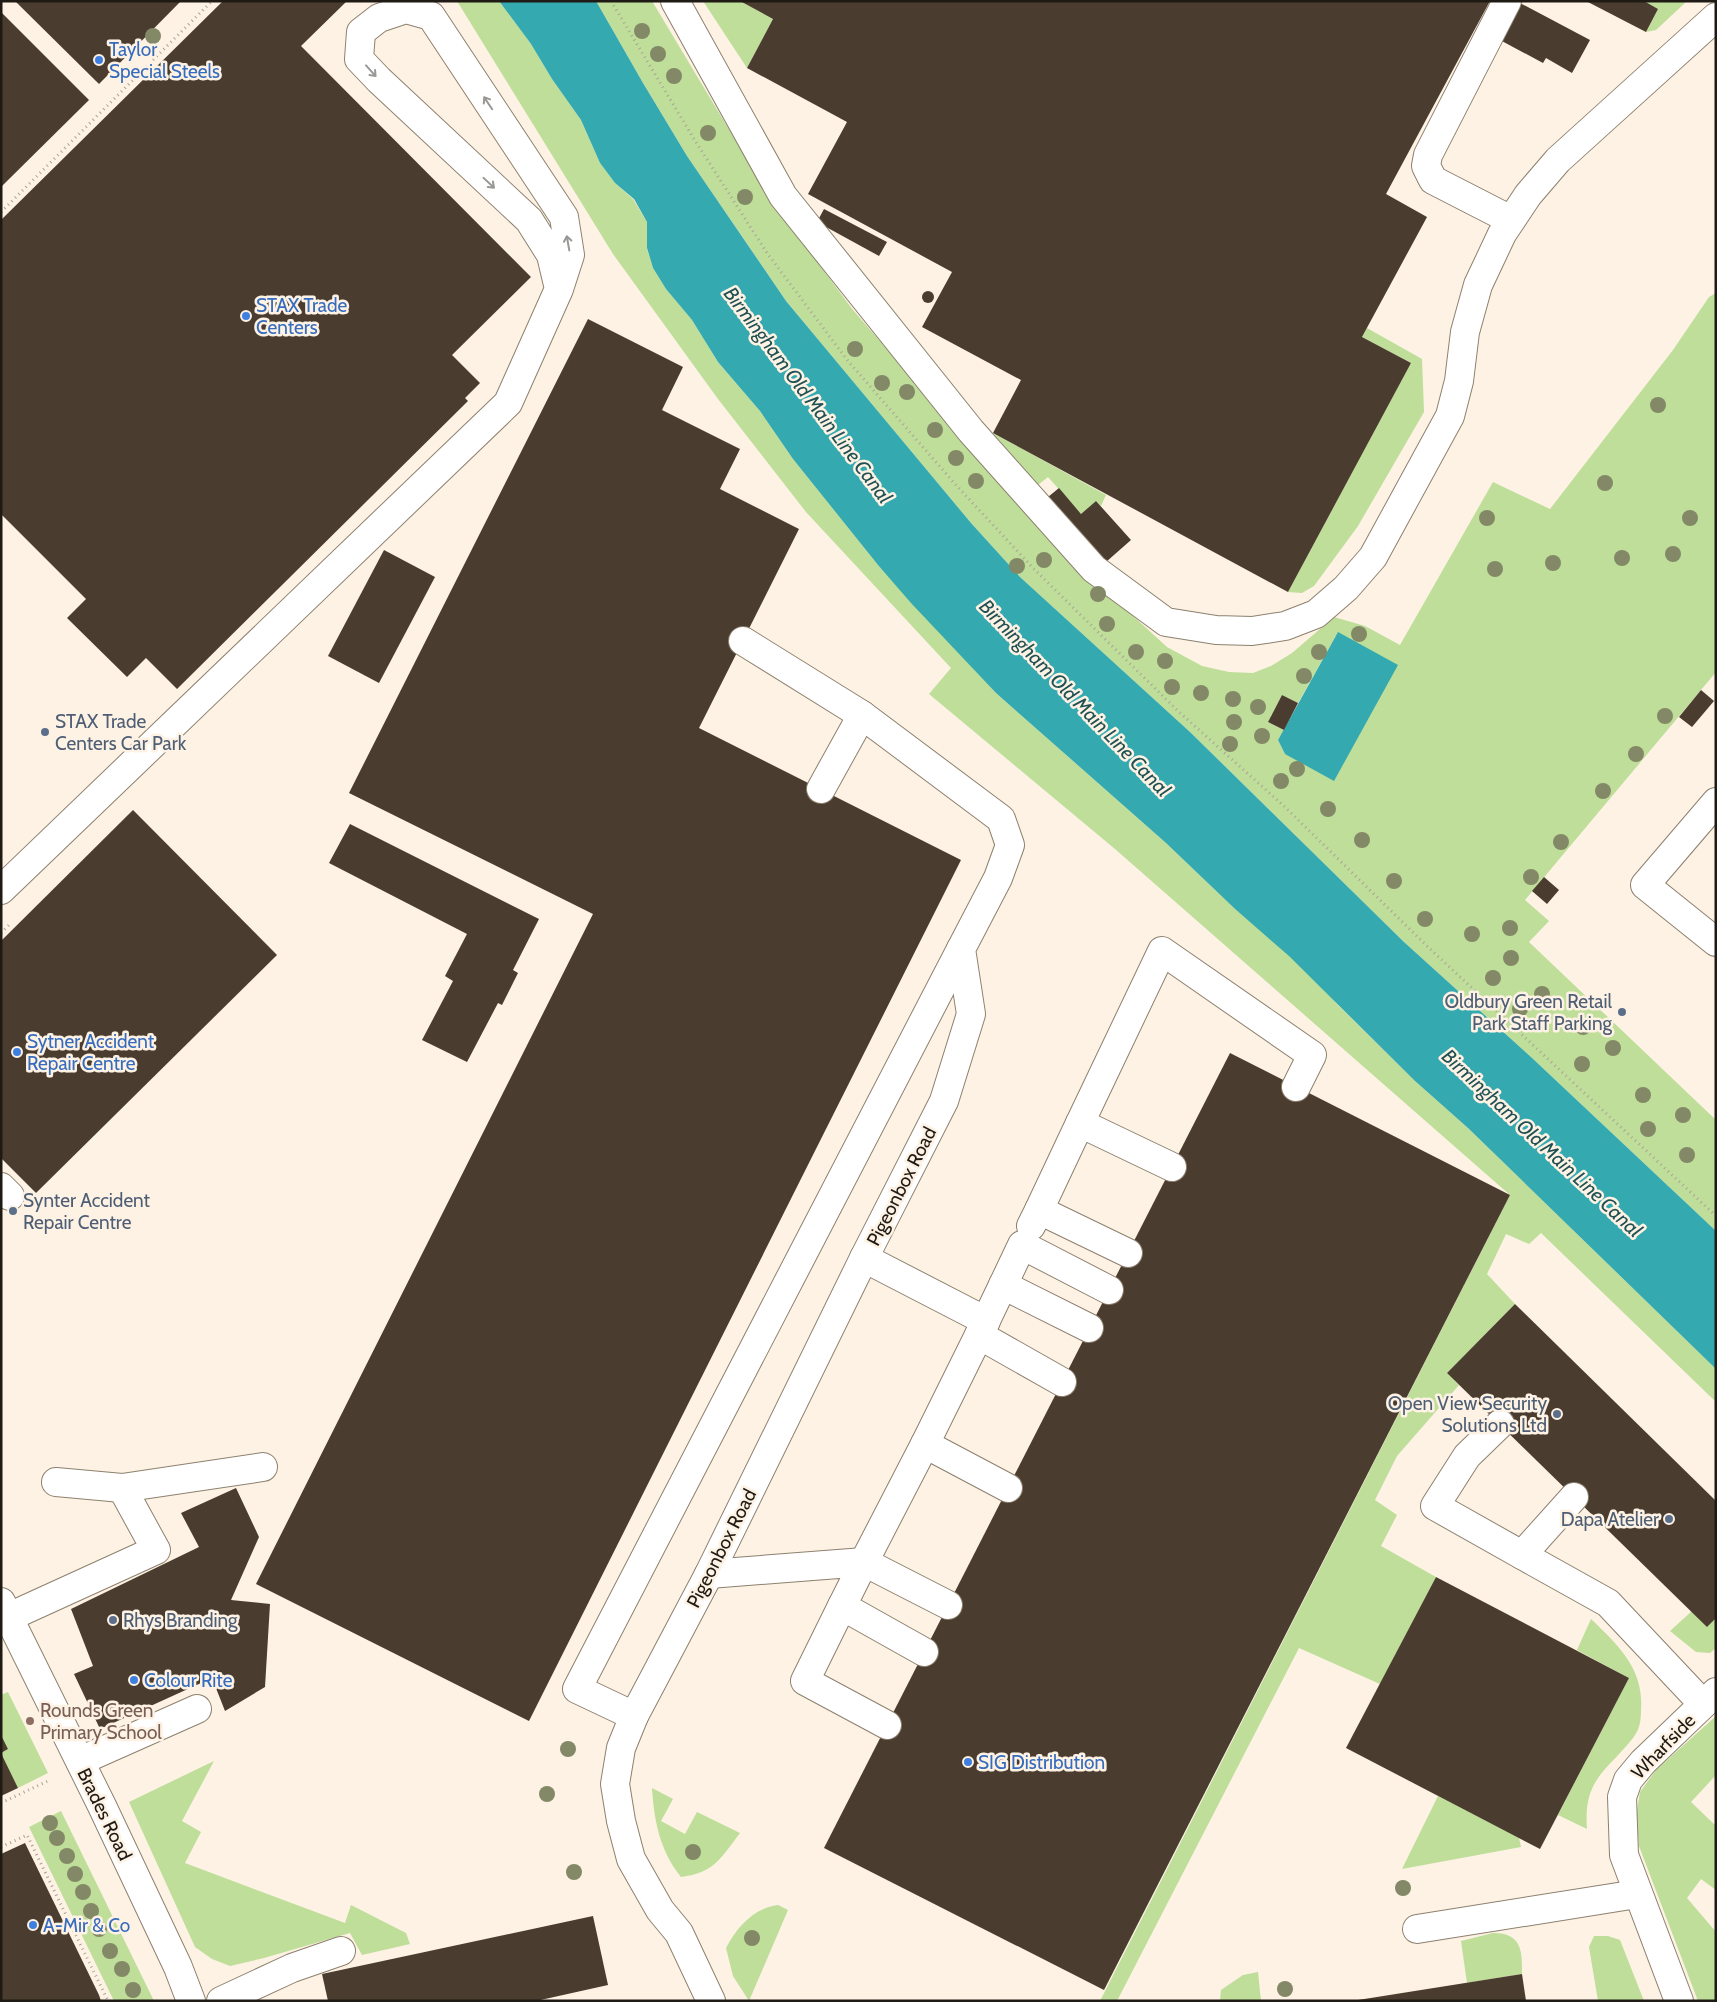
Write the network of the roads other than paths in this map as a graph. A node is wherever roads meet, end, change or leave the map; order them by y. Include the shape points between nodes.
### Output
1 (675, 1) edge
2 (1507, 1) edge
3 (422, 7) edge
4 (1716, 17) edge
5 (1511, 220) junction
6 (559, 289) junction
7 (743, 641) dead end
8 (862, 716) junction
9 (821, 789) dead end
10 (1716, 802) edge
11 (1, 890) edge
12 (1716, 942) edge
13 (961, 949) junction
14 (1296, 1086) dead end
15 (1080, 1124) junction
16 (1172, 1167) dead end
17 (1039, 1210) junction
18 (1022, 1245) junction
19 (1128, 1253) dead end
20 (864, 1258) junction
21 (1003, 1285) junction
22 (1109, 1290) dead end
23 (982, 1328) junction
24 (1089, 1328) dead end
25 (1062, 1382) dead end
26 (1500, 1424) dead end
27 (925, 1444) junction
28 (263, 1467) dead end
29 (56, 1482) dead end
30 (122, 1488) junction
31 (1008, 1488) dead end
32 (1574, 1497) dead end
33 (1522, 1555) junction
34 (864, 1562) junction
35 (709, 1574) junction
36 (948, 1604) dead end
37 (842, 1606) junction
38 (5, 1610) edge
39 (924, 1652) dead end
40 (1710, 1698) edge
41 (197, 1709) dead end
42 (634, 1716) junction
43 (886, 1725) dead end
44 (80, 1761) junction
45 (1637, 1894) junction
46 (1417, 1929) dead end
47 (341, 1952) dead end
48 (191, 2001) edge
49 (221, 2001) edge
50 (711, 2001) edge
51 (1679, 2001) edge

1 - 5 street via 783,196 971,431 1067,539 1094,568 1166,622 1216,630 1252,631 1284,626 1316,614 1346,588 1373,557 1450,416 1465,332 1478,285
2 - 5 street via 1428,155 1426,166 1433,180
6 -> 3 street via 570,255 564,217
3 -> 6 street via 379,18 361,32 359,59 529,220 551,254
4 - 5 street via 1558,160
6 - 11 street via 508,403
7 - 8 street
8 - 9 street
8 - 13 street via 1001,820 1010,845 998,878
10 - 12 street via 1645,885
13 - 20 street, Pigeonbox Road via 971,1014 944,1101
13 - 42 street via 577,1689
14 - 15 street via 1312,1055 1162,951
15 - 16 street
15 - 17 street
17 - 18 street
17 - 19 street
18 - 21 street
18 - 22 street
20 - 23 street
20 - 35 street, Pigeonbox Road
21 - 23 street
21 - 24 street
23 - 25 street
23 - 27 street
26 - 33 street via 1467,1456 1435,1506
27 - 31 street
27 - 34 street
28 - 30 street
29 - 30 street
30 - 38 street via 156,1550
32 - 33 street
33 - 40 street via 1608,1603
34 - 35 street
34 - 36 street
34 - 37 street
35 - 42 street, Pigeonbox Road
37 - 39 street
37 - 43 street via 805,1681
38 - 44 street, Brades Road
40 - 45 street, Wharfside via 1628,1780 1622,1797 1624,1855
41 - 44 street
42 - 50 street, Pigeonbox Road via 621,1748 616,1784 631,1859 660,1910 678,1933
44 - 48 street, Brades Road
45 - 46 street
45 - 51 street, Wharfside
47 - 49 street via 292,1968

